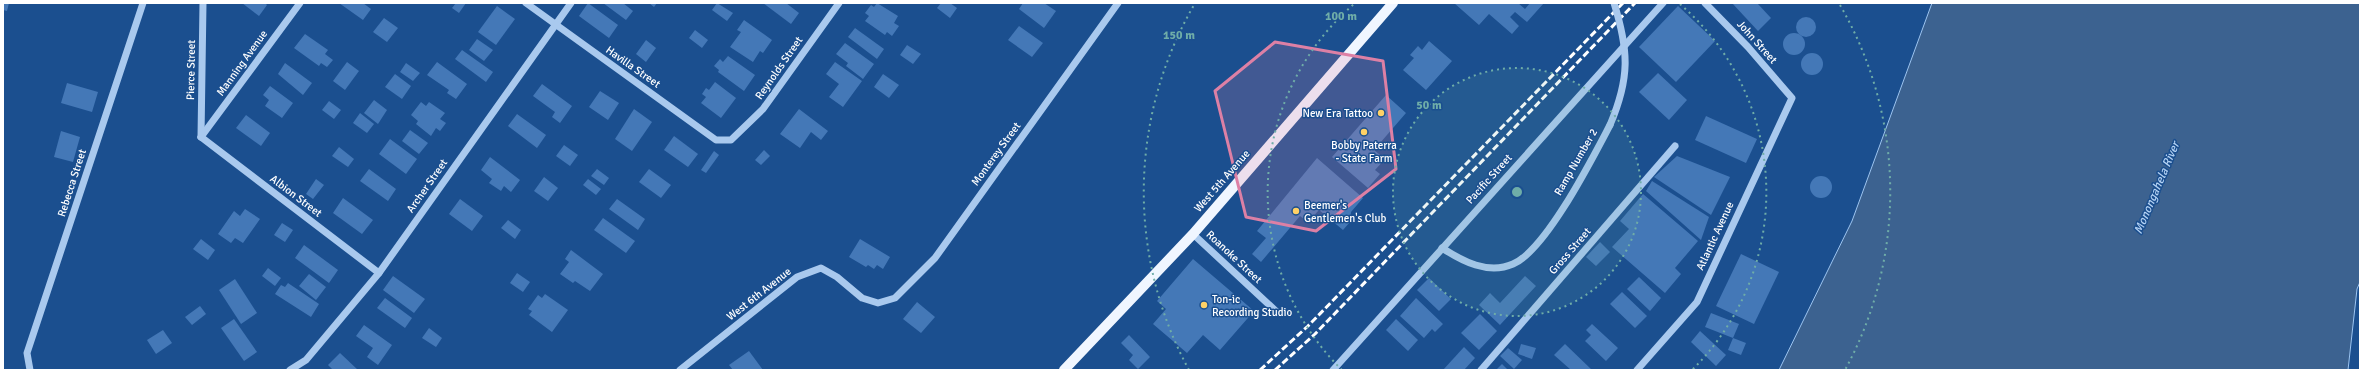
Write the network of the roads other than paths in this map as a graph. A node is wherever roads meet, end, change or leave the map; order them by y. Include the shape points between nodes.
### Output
1 (143, 3) edge
2 (203, 3) edge
3 (300, 3) edge
4 (526, 3) edge
5 (571, 3) edge
6 (839, 3) edge
7 (1118, 3) edge
8 (1393, 3) edge
9 (1614, 3) edge
10 (1663, 3) edge
11 (1705, 3) edge
12 (555, 26) junction
13 (1792, 98) joint
14 (201, 137) junction
15 (731, 140) joint
16 (1675, 146) dead end
17 (1193, 234) junction
18 (1442, 248) junction
19 (379, 273) junction
20 (878, 303) joint
21 (1278, 313) dead end
22 (1336, 369) edge
23 (30, 370) edge
24 (290, 370) edge
25 (680, 370) edge
26 (1064, 370) edge
27 (1482, 370) edge
28 (1637, 370) edge

1 - 23 street, Rebecca Street via 27,353
2 - 14 street, Pierce Street
3 - 14 street, Manning Avenue
4 - 12 street, Havilla Street
5 - 12 street, Archer Street
6 - 15 street, Reynolds Street via 763,110
7 - 20 street, Monterey Street via 935,258 896,298
8 - 17 main road, West 5th Avenue
9 - 18 street, Ramp Number 2, bridge via 1626,53 1621,98 1610,125 1578,185 1530,252 1512,264 1488,268 1462,261
10 - 18 street, Pacific Street
11 - 13 street, John Street
12 - 15 street, Havilla Street via 716,140
12 - 19 street, Archer Street
13 - 28 street, Atlantic Avenue via 1697,302
14 - 19 street, Albion Street
16 - 27 street, Gross Street
17 - 21 street, Roanoke Street
17 - 26 main road, West 5th Avenue
18 - 22 street, Pacific Street
19 - 24 street, Archer Street via 306,360
20 - 25 street, West 6th Avenue via 862,298 837,277 821,268 797,277

